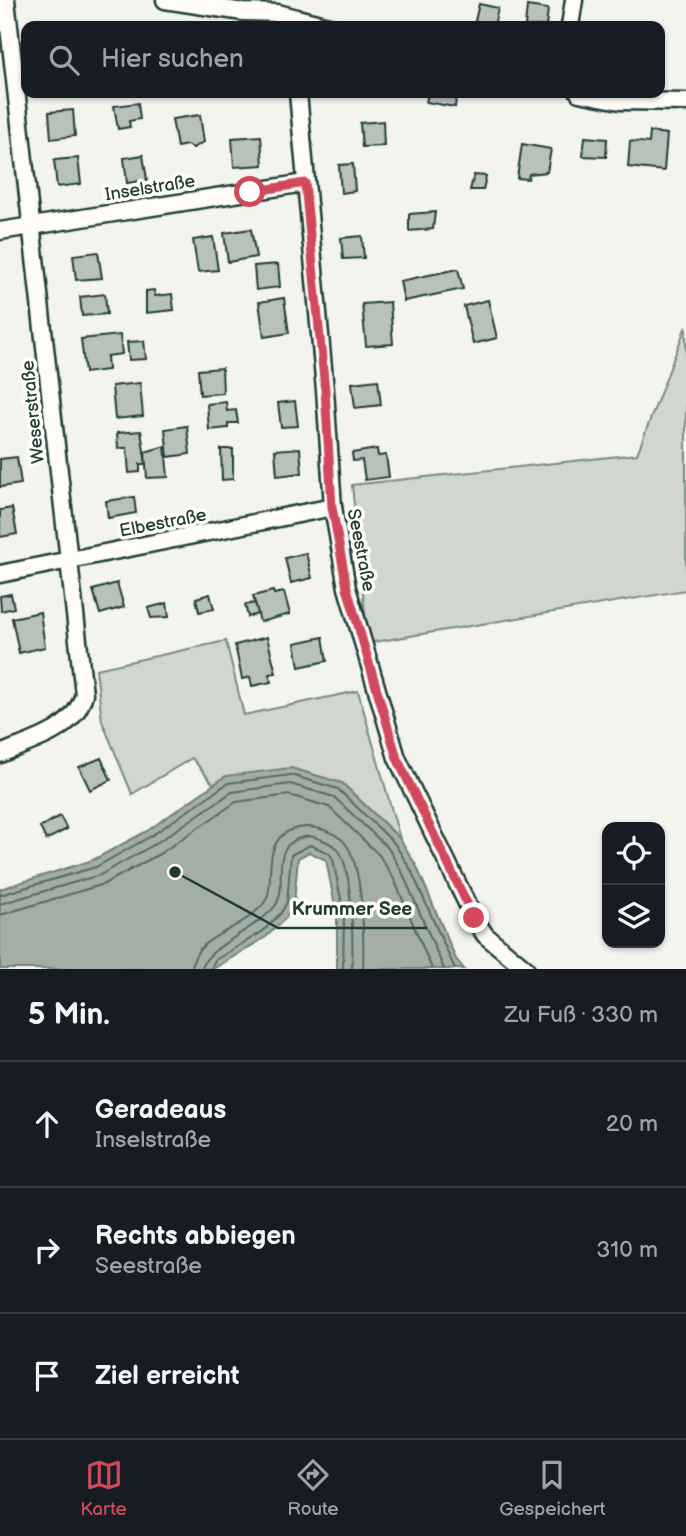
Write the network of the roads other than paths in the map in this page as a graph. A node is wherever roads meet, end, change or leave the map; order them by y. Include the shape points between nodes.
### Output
1 (6, 0) edge
2 (165, 0) edge
3 (574, 0) edge
4 (291, 14) edge
5 (313, 21) edge
6 (570, 21) edge
7 (298, 98) edge
8 (605, 98) edge
9 (686, 102) edge
10 (305, 183) junction
11 (32, 226) junction
12 (0, 231) edge
13 (332, 507) junction
14 (67, 560) junction
15 (0, 574) edge
16 (0, 754) edge
17 (526, 969) edge

1 - 11 street, Weserstraße
2 - 4 street
3 - 6 street
4 - 5 street
7 - 10 street, Seestraße
8 - 9 street
10 - 11 street, Inselstraße
10 - 13 street, Seestraße
11 - 12 street, Inselstraße
11 - 14 street, Weserstraße
13 - 14 street, Elbestraße
13 - 17 street, Seestraße via 347,588 397,758 474,918 485,935
14 - 15 street, Elbestraße
14 - 16 street, Weserstraße via 84,694 69,723

